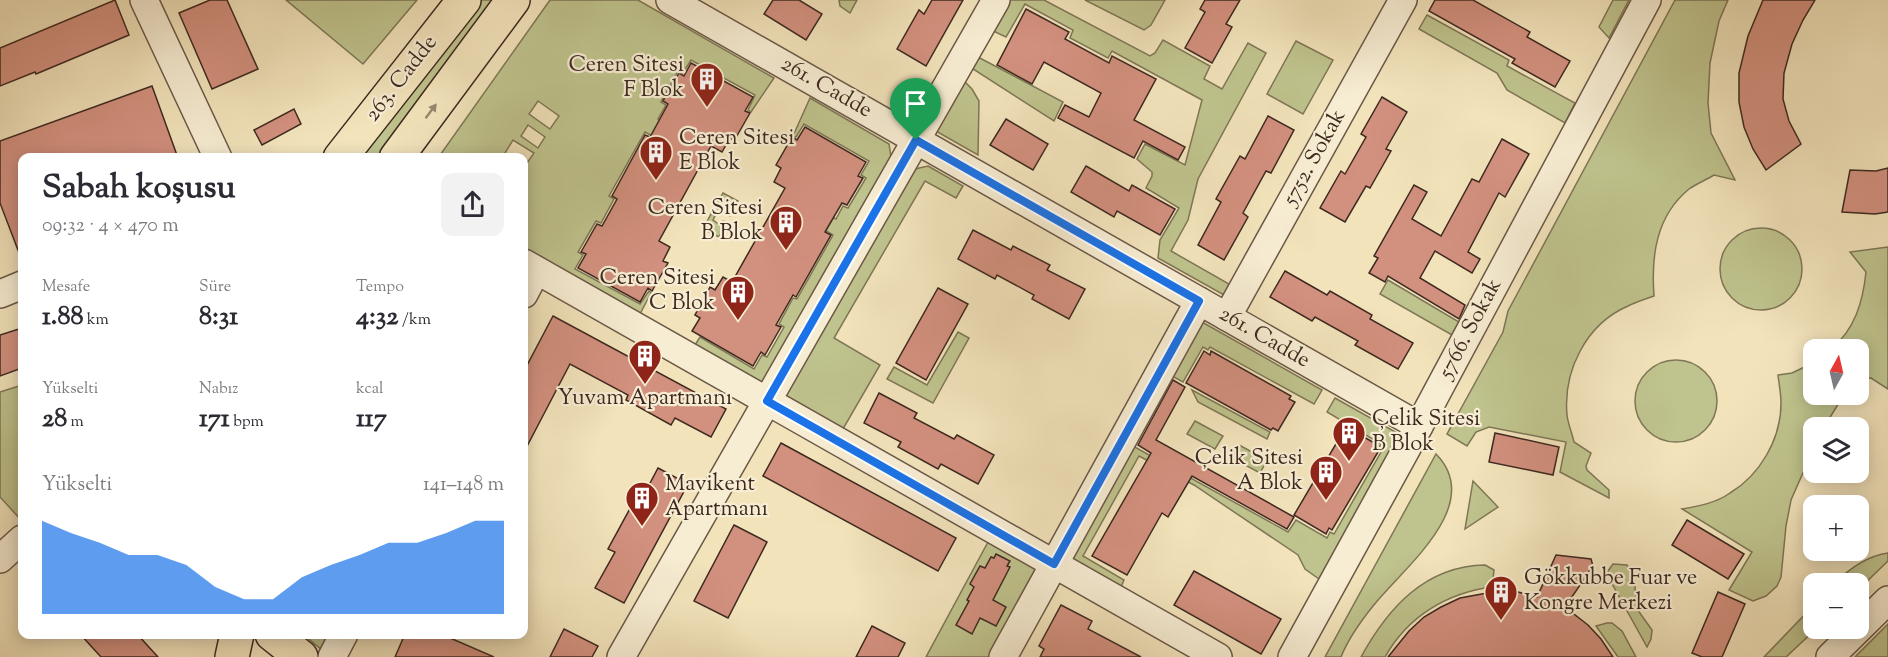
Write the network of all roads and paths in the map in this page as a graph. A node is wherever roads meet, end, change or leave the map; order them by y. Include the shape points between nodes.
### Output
1 (144, 0) edge
2 (464, 0) edge
3 (513, 0) edge
4 (670, 0) edge
5 (996, 0) edge
6 (1403, 0) edge
7 (1647, 0) edge
8 (916, 140) junction
9 (216, 153) edge
10 (344, 153) edge
11 (400, 153) edge
12 (530, 267) edge
13 (18, 287) edge
14 (0, 294) edge
15 (1199, 301) junction
16 (1227, 317) junction
17 (767, 401) junction
18 (1419, 426) junction
19 (18, 543) edge
20 (0, 559) edge
21 (1054, 564) junction
22 (1888, 600) edge
23 (236, 639) edge
24 (260, 639) edge
25 (278, 639) edge
26 (341, 639) edge
27 (232, 657) edge
28 (255, 657) edge
29 (301, 657) edge
30 (332, 657) edge
31 (621, 657) edge
32 (1003, 657) edge
33 (1218, 657) edge
34 (1292, 657) edge
35 (1830, 657) edge

1 - 9 street
2 - 10 main road, 263. Cadde
11 -> 3 main road, 263. Cadde
4 - 8 street, 261. Cadde
5 - 8 street
6 - 16 street, 5752. Sokak
7 - 18 street, 5766. Sokak
8 - 15 street, 261. Cadde
8 - 17 street
12 - 17 street
13 - 14 street
15 - 16 street, 261. Cadde
15 - 21 street
16 - 18 street, 261. Cadde
17 - 21 street
17 - 31 street
18 - 34 street, 5766. Sokak
19 - 20 street
21 - 32 street
21 - 33 street
22 - 35 street
23 - 27 main road
24 - 28 main road
25 - 29 main road
26 - 30 street

